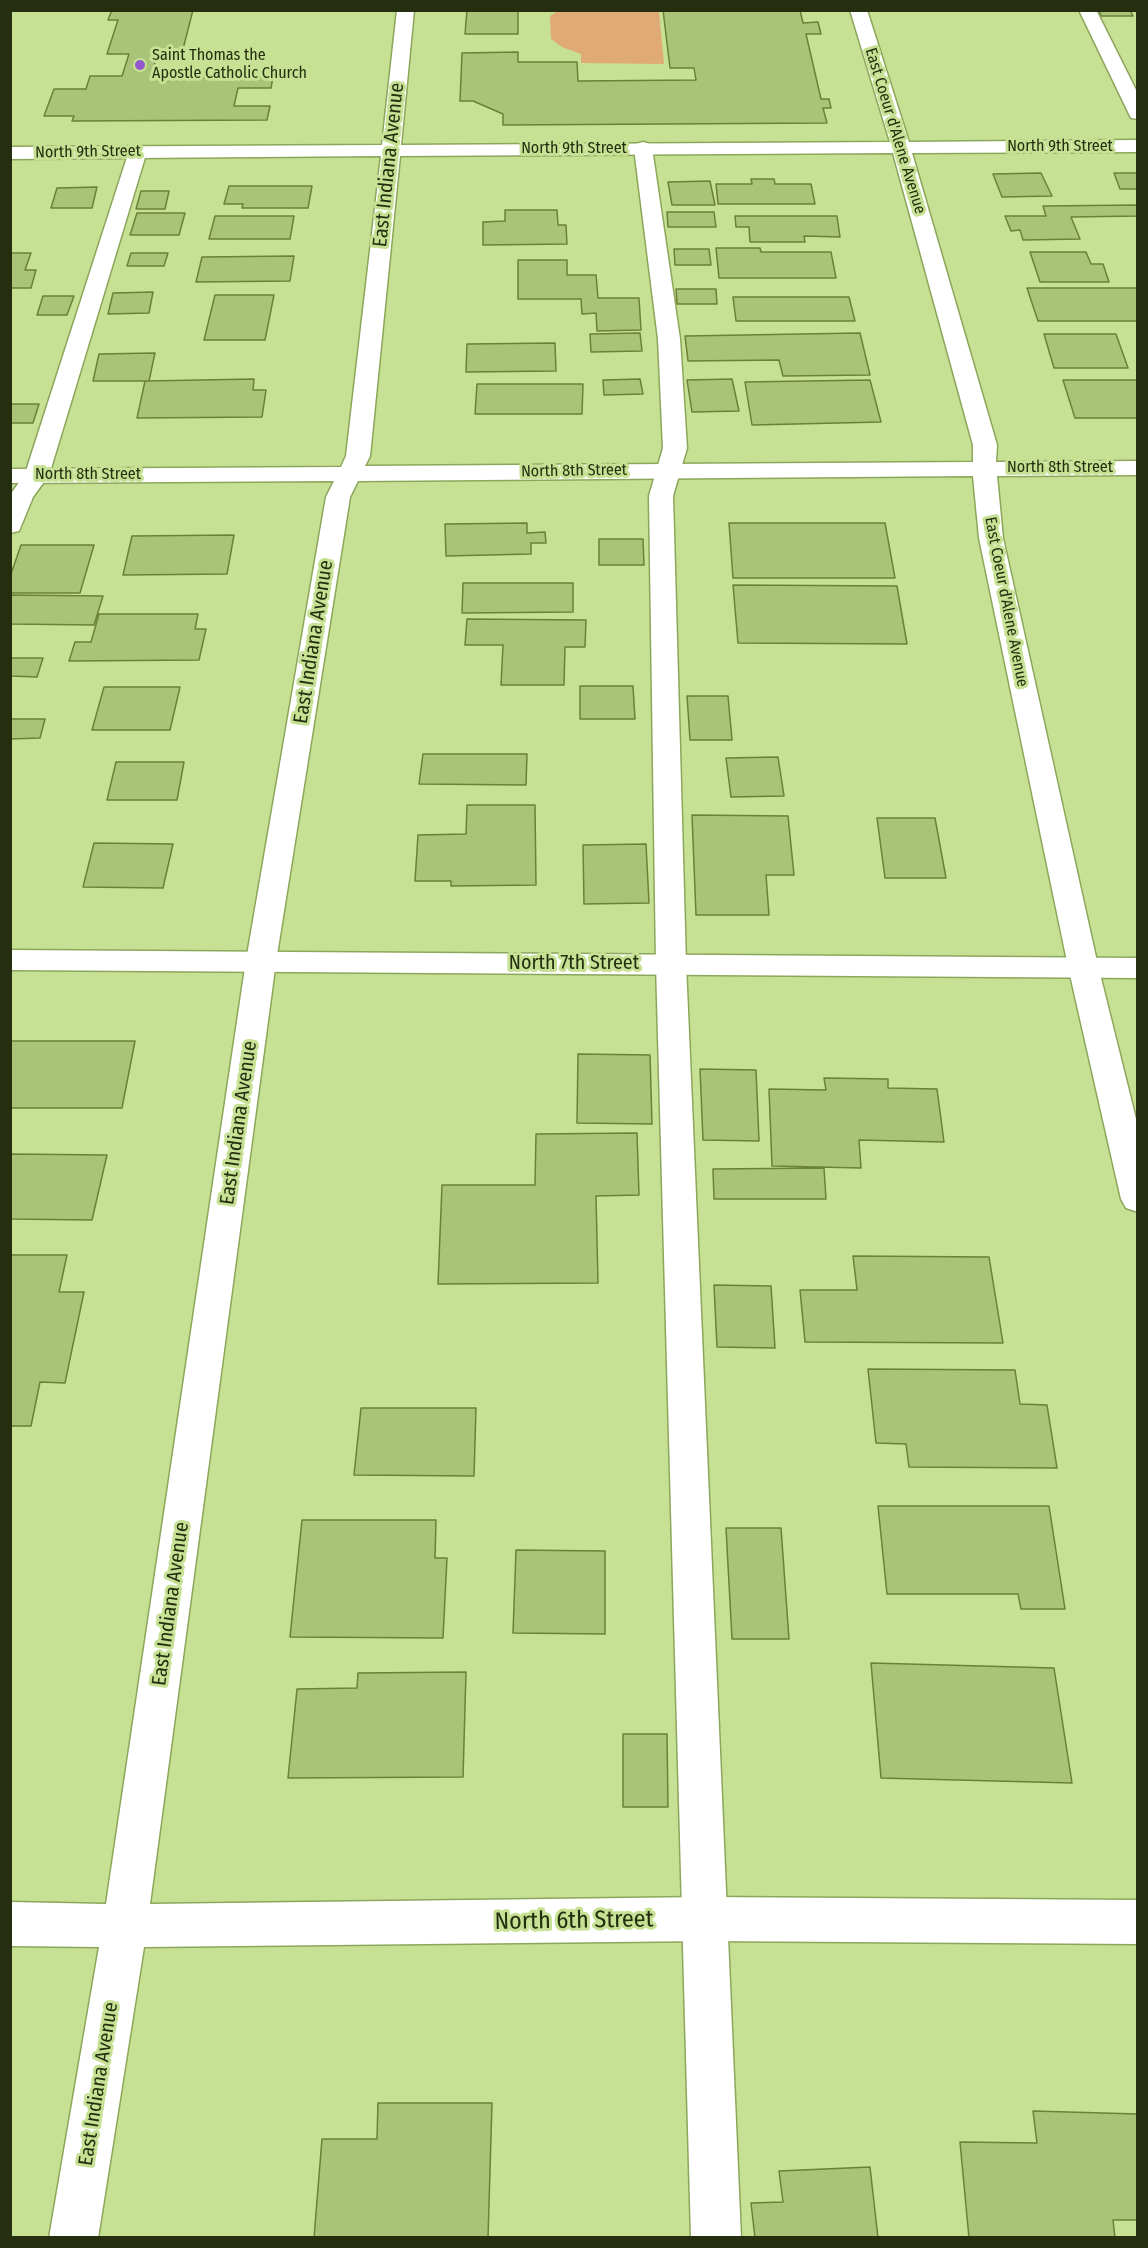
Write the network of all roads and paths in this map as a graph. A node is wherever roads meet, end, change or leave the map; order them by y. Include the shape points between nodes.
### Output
1 (406, 10) edge
2 (858, 10) edge
3 (1087, 10) edge
4 (1137, 114) edge
5 (1137, 146) edge
6 (901, 147) junction
7 (643, 148) junction
8 (391, 150) junction
9 (138, 151) junction
10 (10, 153) edge
11 (1137, 468) edge
12 (984, 469) junction
13 (668, 470) junction
14 (349, 474) junction
15 (10, 476) edge
16 (37, 476) junction
17 (10, 526) edge
18 (10, 960) edge
19 (261, 961) junction
20 (671, 964) junction
21 (1083, 966) junction
22 (1137, 968) edge
23 (1137, 1199) edge
24 (706, 1919) junction
25 (1137, 1922) edge
26 (10, 1924) edge
27 (125, 1926) junction
28 (74, 2238) edge
29 (716, 2238) edge

1 - 8 street, East Indiana Avenue
2 - 6 street, East Coeur d'Alene Avenue
3 - 4 street
5 - 6 street, North 9th Street
6 - 7 street, North 9th Street
6 - 12 street, East Coeur d'Alene Avenue via 985,445
7 - 8 street, North 9th Street
7 - 13 street via 669,339 675,448
8 - 9 street, North 9th Street
8 - 14 street, East Indiana Avenue via 358,456
9 - 10 street, North 9th Street
9 - 16 street
11 - 12 street, North 8th Street
12 - 13 street, North 8th Street
12 - 21 street, East Coeur d'Alene Avenue via 991,538
13 - 14 street, North 8th Street
13 - 20 street via 660,496
14 - 16 street, North 8th Street
14 - 19 street, East Indiana Avenue via 338,497
15 - 16 street, North 8th Street
16 - 17 street via 21,496
18 - 19 street, North 7th Street
19 - 20 street, North 7th Street
19 - 27 street, East Indiana Avenue
20 - 21 street, North 7th Street
20 - 24 street
21 - 22 street, North 7th Street
21 - 23 street, East Coeur d'Alene Avenue
24 - 25 street, North 6th Street
24 - 27 street, North 6th Street
24 - 29 street
26 - 27 street, North 6th Street
27 - 28 street, East Indiana Avenue

